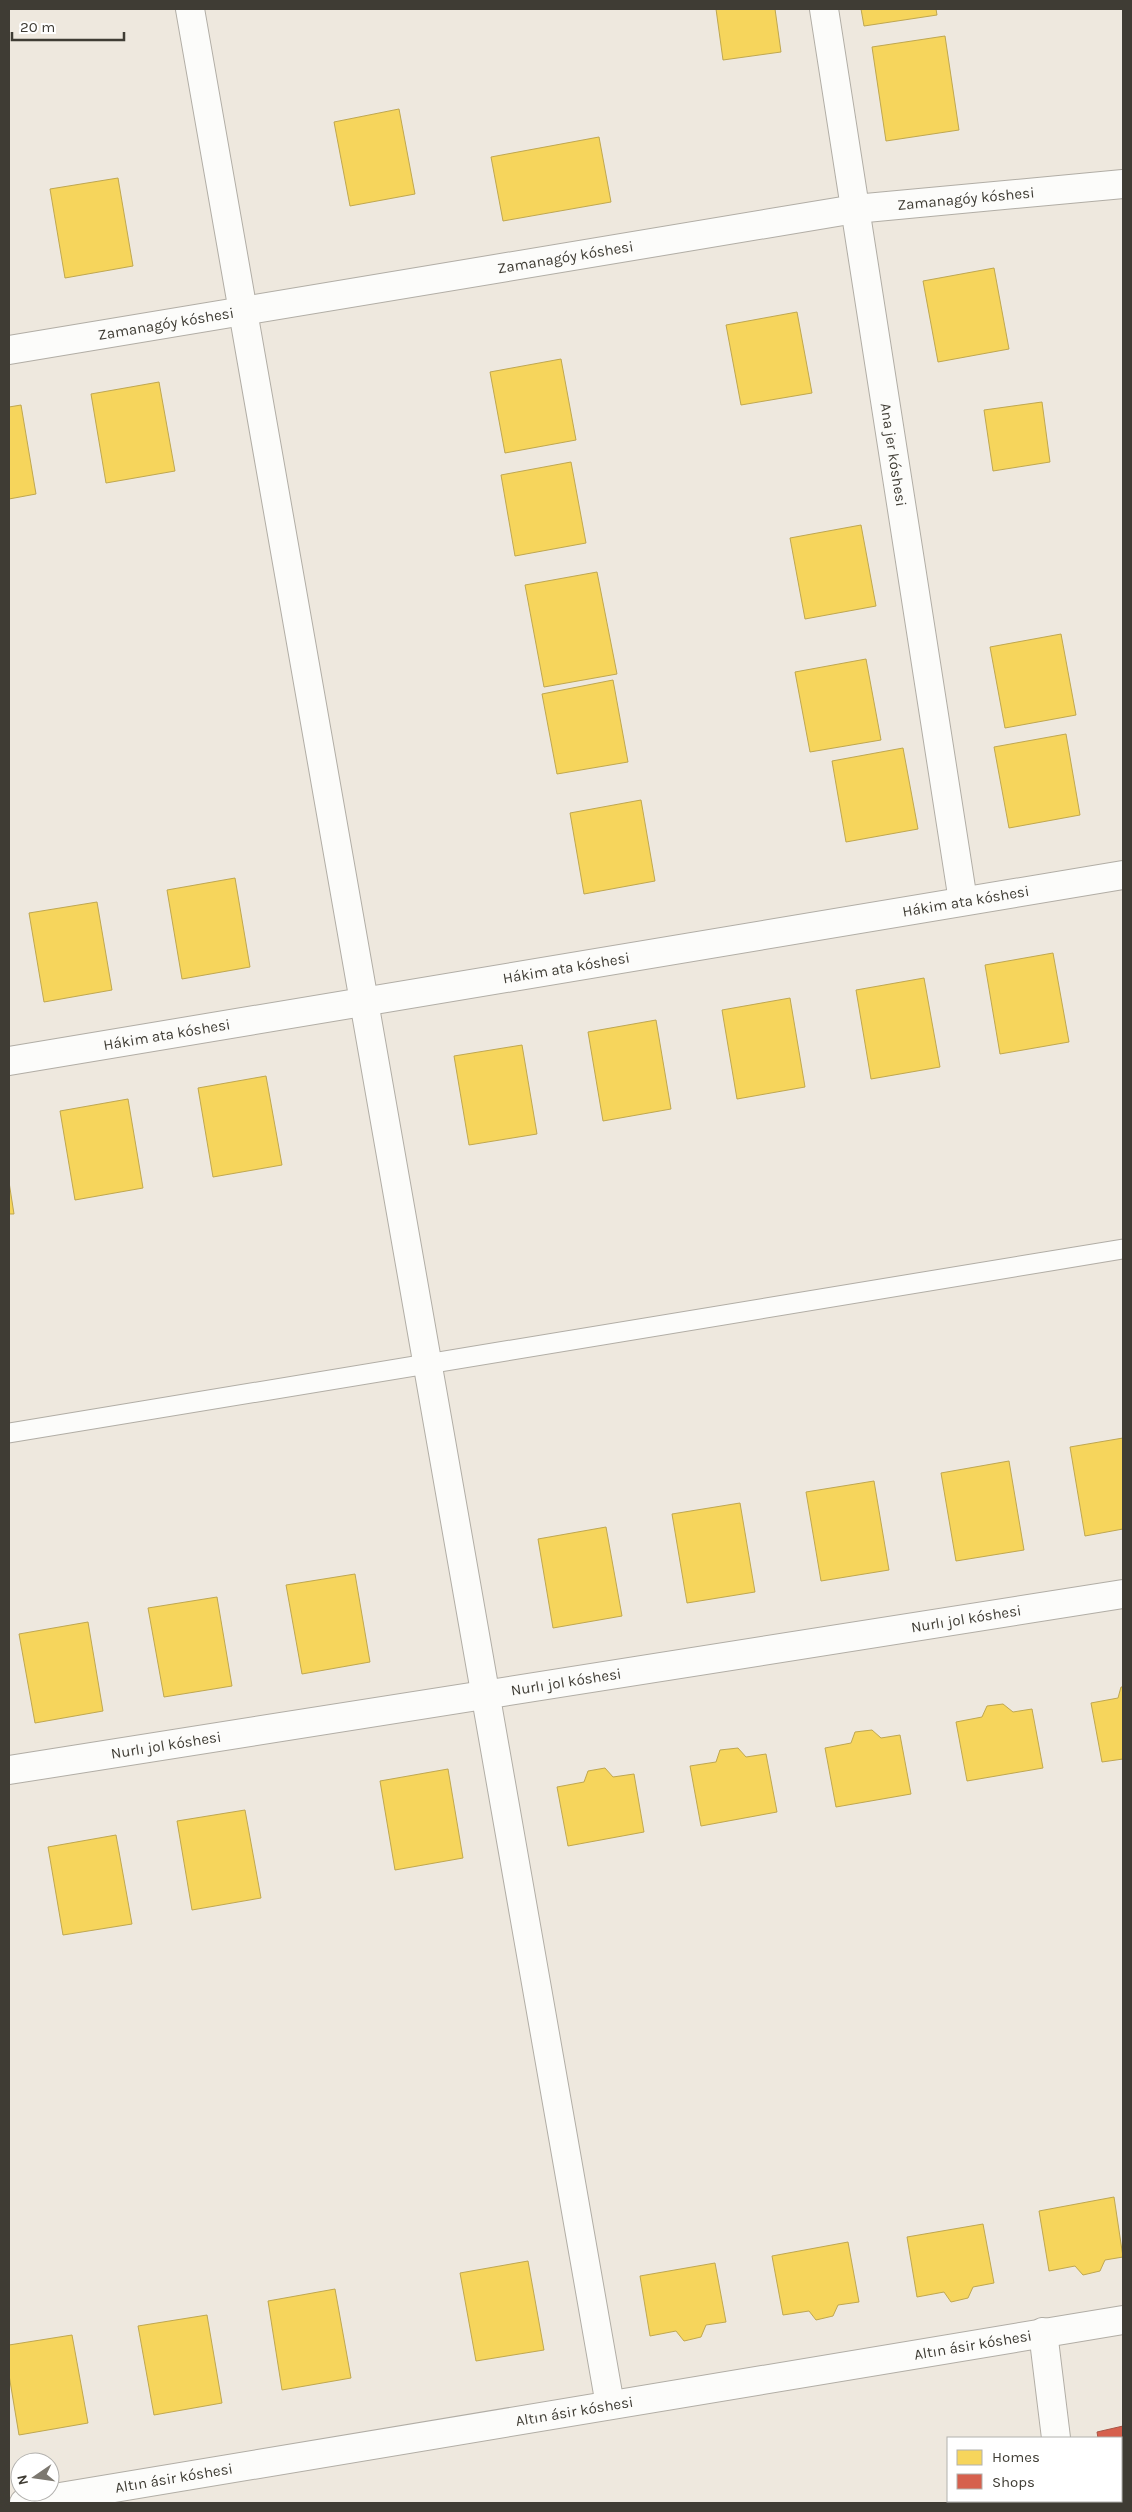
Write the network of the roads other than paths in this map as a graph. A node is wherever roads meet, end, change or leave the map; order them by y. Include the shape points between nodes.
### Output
1 (190, 9) edge
2 (824, 9) edge
3 (1123, 184) edge
4 (855, 209) junction
5 (242, 309) junction
6 (9, 350) edge
7 (1123, 875) edge
8 (963, 901) junction
9 (364, 1003) junction
10 (9, 1061) edge
11 (1123, 1249) edge
12 (427, 1364) junction
13 (9, 1433) edge
14 (1123, 1594) edge
15 (485, 1694) junction
16 (9, 1770) edge
17 (1123, 2320) edge
18 (1043, 2332) junction
19 (610, 2405) junction
20 (1056, 2437) edge
21 (24, 2503) edge

1 - 5 street
2 - 4 street, Ana jer kóshesi
3 - 4 street, Zamanagóy kóshesi
4 - 5 street, Zamanagóy kóshesi
4 - 8 street, Ana jer kóshesi
5 - 6 street, Zamanagóy kóshesi
5 - 9 street
7 - 8 street, Hákim ata kóshesi
8 - 9 street, Hákim ata kóshesi
9 - 10 street, Hákim ata kóshesi
9 - 12 street
11 - 12 lane
12 - 13 lane
12 - 15 street
14 - 15 street, Nurlı jol kóshesi
15 - 16 street, Nurlı jol kóshesi
15 - 19 street
17 - 18 street, Altın ásir kóshesi
18 - 19 street, Altın ásir kóshesi
18 - 20 street
19 - 21 street, Altın ásir kóshesi

